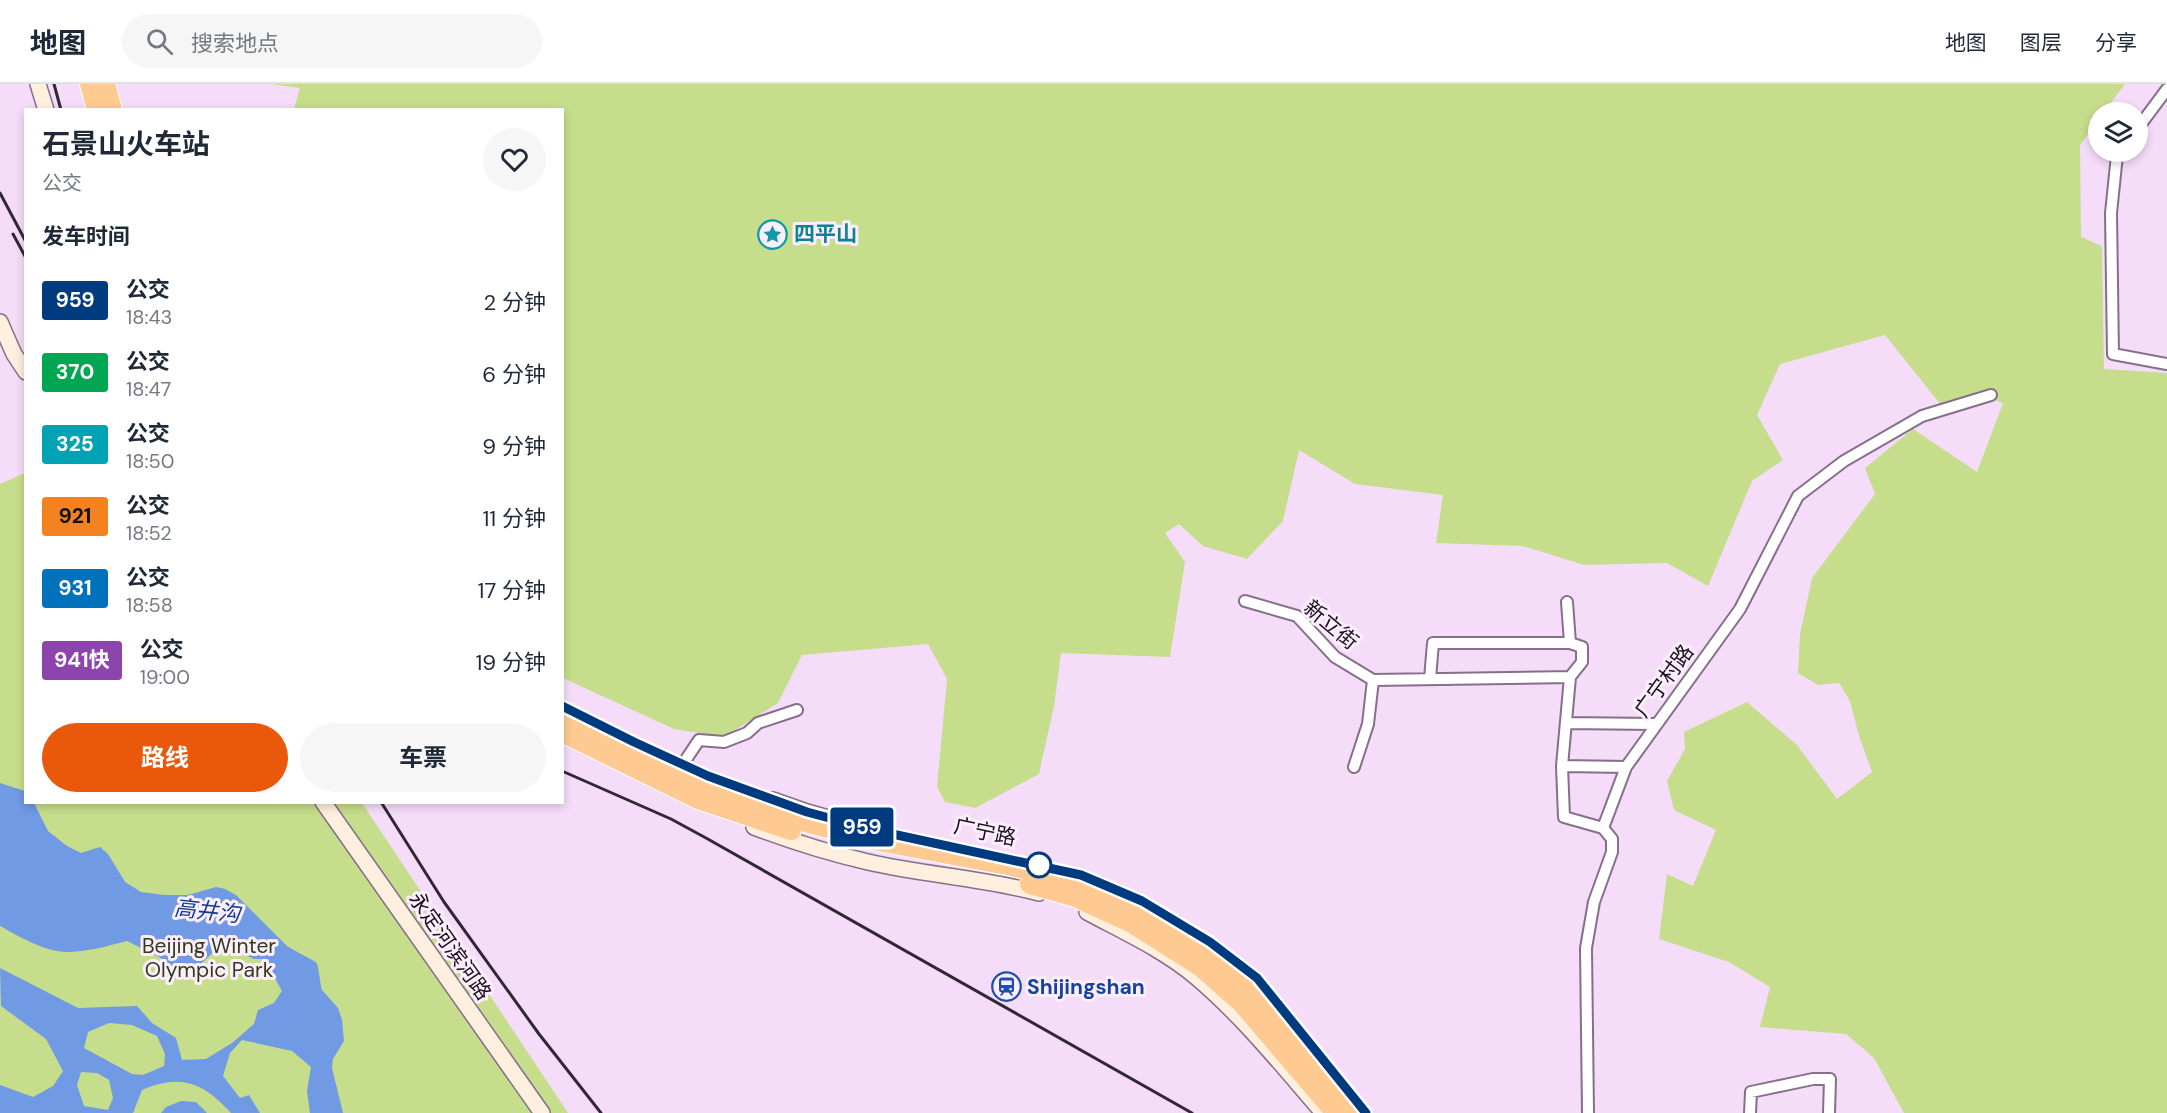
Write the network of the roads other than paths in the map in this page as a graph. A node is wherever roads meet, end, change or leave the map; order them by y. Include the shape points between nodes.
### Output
1 (38, 84) edge
2 (88, 84) edge
3 (105, 84) edge
4 (113, 84) edge
5 (2167, 89) edge
6 (45, 108) edge
7 (95, 108) edge
8 (111, 108) edge
9 (120, 108) edge
10 (2148, 115) edge
11 (2115, 162) edge
12 (0, 322) edge
13 (2167, 364) edge
14 (24, 369) edge
15 (1991, 395) dead end
16 (1245, 601) dead end
17 (1567, 602) dead end
18 (1570, 642) junction
19 (1569, 677) junction
20 (1430, 679) junction
21 (1373, 680) junction
22 (564, 707) edge
23 (796, 710) dead end
24 (564, 715) edge
25 (1566, 723) junction
26 (1656, 724) junction
27 (564, 733) edge
28 (564, 742) edge
29 (683, 764) junction
30 (1562, 766) junction
31 (1354, 767) dead end
32 (1626, 767) junction
33 (324, 804) edge
34 (1603, 828) junction
35 (542, 1113) edge
36 (1323, 1113) edge
37 (1336, 1113) edge
38 (1357, 1113) edge
39 (1366, 1113) edge
40 (1588, 1113) edge
41 (1750, 1113) edge
42 (1829, 1113) edge

1 - 6 street
2 - 7 highway
3 - 8 highway
4 - 9 street
5 - 10 street
11 - 13 street via 2111,213 2113,354
12 - 14 street
15 - 26 street, 广宁村路 via 1922,416 1844,461 1798,496 1740,609
16 - 21 street, 新立街 via 1297,616 1335,657
17 - 18 street
18 - 19 street via 1582,647 1582,662
18 - 20 street via 1432,642
19 - 20 street
19 - 25 street
20 - 21 street
21 - 31 street via 1368,724
22 - 29 street, 广宁路
23 - 29 street via 759,723 747,733 724,742 699,740
24 - 38 highway via 705,783 802,821 873,840 1079,883 1140,907 1207,949 1252,986
25 - 26 street
25 - 30 street
26 - 32 street, 广宁村路
27 - 37 highway via 698,799 873,852 1039,886 1075,897 1132,923 1200,966 1242,1003
28 - 36 street via 698,805 795,843 869,862 1009,885 1078,907 1131,934 1194,976 1239,1016
29 - 39 street, 广宁路 via 807,812 1081,875 1142,901 1210,942 1257,978
30 - 32 street
30 - 34 street via 1564,817
32 - 34 street, 广宁村路
33 - 35 street, 永定河滨河路
34 - 40 street via 1612,838 1612,852 1594,902 1586,948
41 - 42 street via 1751,1092 1830,1079

